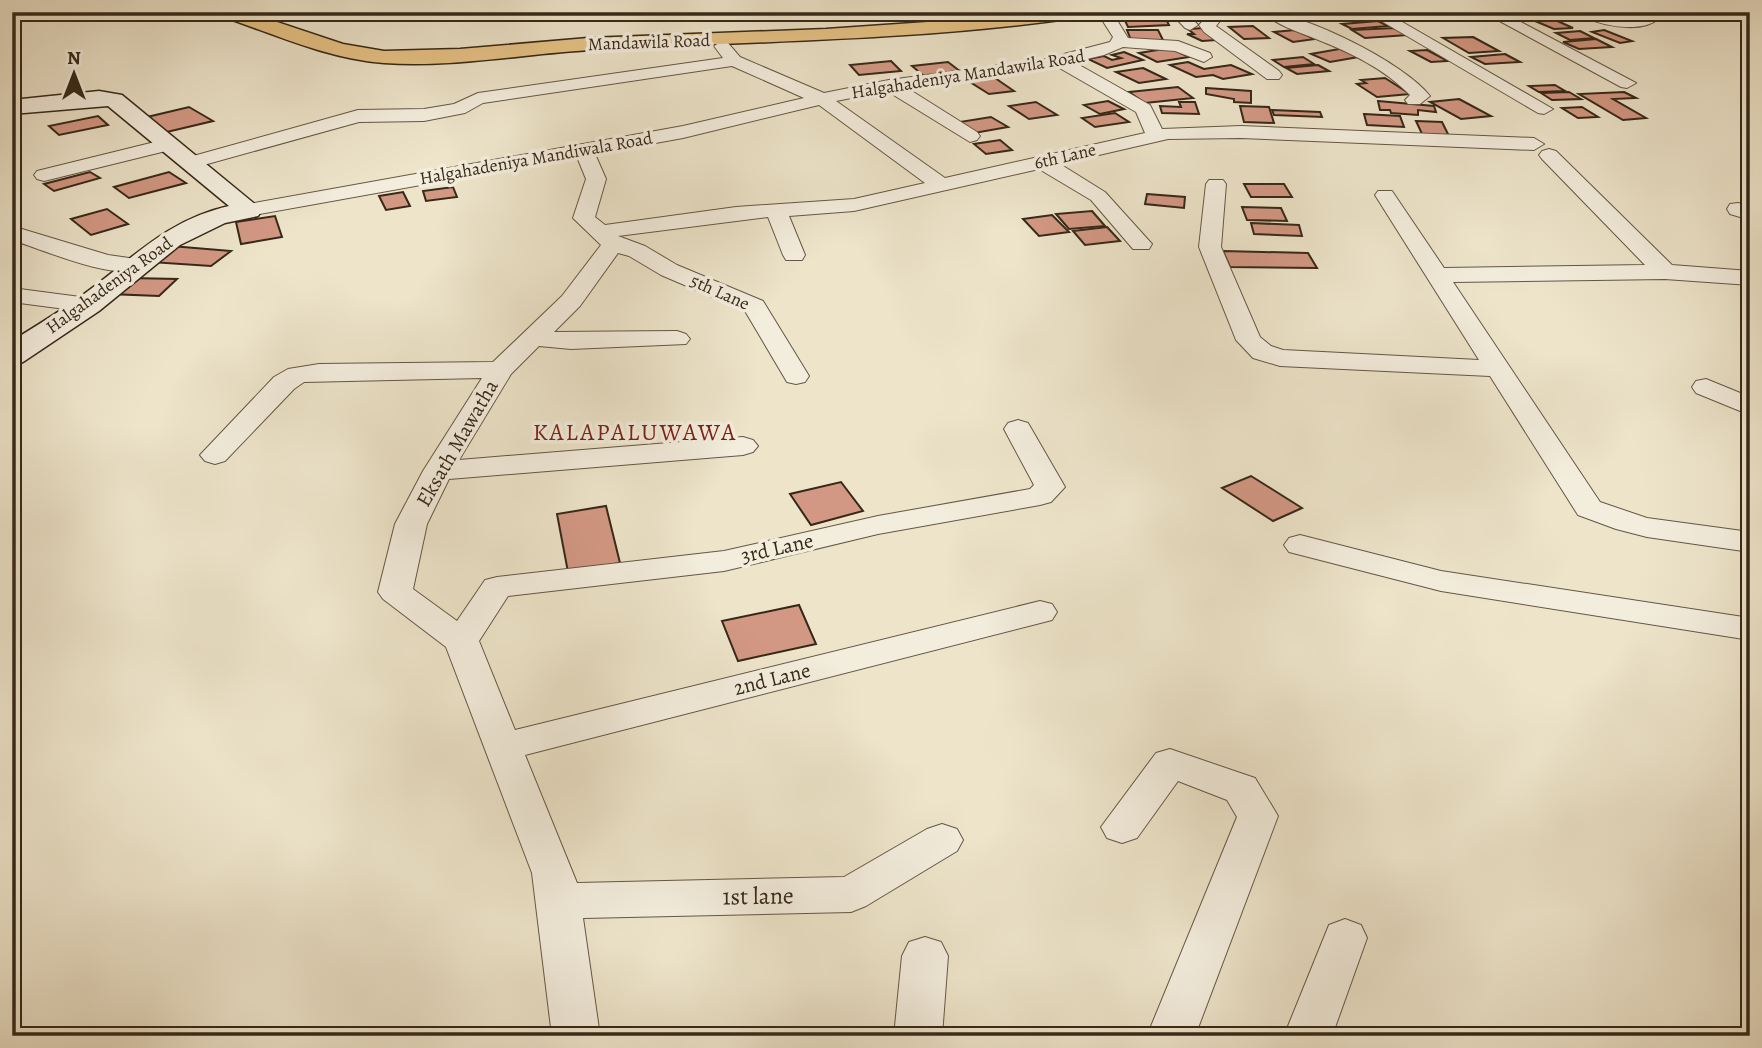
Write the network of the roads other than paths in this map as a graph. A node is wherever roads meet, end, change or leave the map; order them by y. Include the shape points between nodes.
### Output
1 (228, 12) edge
2 (1075, 12) edge
3 (1104, 12) edge
4 (1177, 12) edge
5 (1220, 12) edge
6 (1270, 12) edge
7 (1373, 12) edge
8 (1490, 12) edge
9 (1584, 12) edge
10 (1647, 12) edge
11 (1190, 25) dead end
12 (716, 40) junction
13 (1118, 42) junction
14 (1204, 57) dead end
15 (734, 61) junction
16 (1059, 61) junction
17 (1273, 75) dead end
18 (1627, 83) dead end
19 (889, 85) junction
20 (822, 99) junction
21 (1414, 100) dead end
22 (12, 107) edge
23 (1544, 109) dead end
24 (970, 135) dead end
25 (1155, 135) junction
26 (167, 145) junction
27 (584, 150) junction
28 (1041, 161) junction
29 (193, 162) junction
30 (44, 176) dead end
31 (1216, 184) dead end
32 (943, 186) junction
33 (1385, 195) dead end
34 (249, 210) junction
35 (776, 210) junction
36 (12, 233) edge
37 (607, 238) junction
38 (1141, 244) dead end
39 (794, 255) dead end
40 (135, 265) junction
41 (1665, 272) junction
42 (1439, 275) junction
43 (1750, 278) edge
44 (12, 295) edge
45 (88, 305) junction
46 (532, 338) junction
47 (677, 339) dead end
48 (12, 355) edge
49 (1500, 369) junction
50 (500, 370) junction
51 (796, 376) dead end
52 (1706, 387) dead end
53 (1750, 407) edge
54 (1018, 429) dead end
55 (743, 446) dead end
56 (215, 455) dead end
57 (438, 471) junction
58 (1750, 542) edge
59 (1300, 545) dead end
60 (1040, 612) dead end
61 (1750, 629) edge
62 (461, 640) junction
63 (503, 747) junction
64 (1122, 827) dead end
65 (942, 840) dead end
66 (559, 901) junction
67 (1345, 938) dead end
68 (925, 956) dead end
69 (576, 1036) edge
70 (919, 1036) edge
71 (1171, 1036) edge
72 (1308, 1036) edge

1 - 12 main road, Mandawila Road via 339,49 384,57
2 - 12 main road, Mandawila Road via 1000,23
3 - 13 street via 1121,37
4 - 11 street
5 - 17 street via 1207,25 1210,29
6 - 21 street via 1391,67 1421,96
7 - 23 street
8 - 18 street
9 - 10 street via 1614,23 1650,19
12 - 15 street
13 - 14 street via 1178,46
13 - 16 street, Halgahadeniya Mandawila Road
15 - 20 street
15 - 29 street via 563,83 478,98 459,109 424,115 358,116
16 - 19 street, Halgahadeniya Mandawila Road
16 - 25 street via 1144,109
19 - 20 street, Halgahadeniya Mandawila Road
19 - 24 street
20 - 27 street, Halgahadeniya Mandiwala Road
20 - 32 street
22 - 26 street via 114,100
25 - 28 street, 6th Lane
25 - 41 street, 6th Lane via 1241,132 1541,150
26 - 29 street
26 - 30 street
27 - 34 street, Halgahadeniya Mandiwala Road
27 - 37 street via 597,179 584,218
28 - 32 street, 6th Lane
28 - 38 street via 1098,196
29 - 34 street
31 - 49 street via 1210,247 1250,340 1262,352 1280,358
32 - 35 street, 6th Lane via 854,205
33 - 42 street
34 - 40 street, Halgahadeniya Road via 217,216 170,239
35 - 37 street, 6th Lane via 695,218
35 - 39 street
36 - 40 street via 106,262
37 - 46 street, Eksath Mawatha via 572,301
37 - 51 street, 5th Lane via 754,306
40 - 45 street, Halgahadeniya Road
41 - 42 street
41 - 43 street
42 - 49 street
44 - 45 street
45 - 48 street, Halgahadeniya Road
46 - 47 street
46 - 50 street, Eksath Mawatha
49 - 58 street via 1589,508 1641,526
50 - 56 street via 297,375
50 - 57 street, Eksath Mawatha
52 - 53 street
54 - 62 street, 3rd Lane via 1050,486 1040,496 878,525 724,561 497,587
55 - 57 street
57 - 62 street, Eksath Mawatha via 411,524 395,592
59 - 61 street via 1441,581
60 - 63 street, 2nd Lane
62 - 63 street
63 - 66 street via 553,873
64 - 71 street via 1170,763 1241,789 1258,816
65 - 66 street, 1st lane via 851,894
66 - 69 street
67 - 72 street
68 - 70 street

